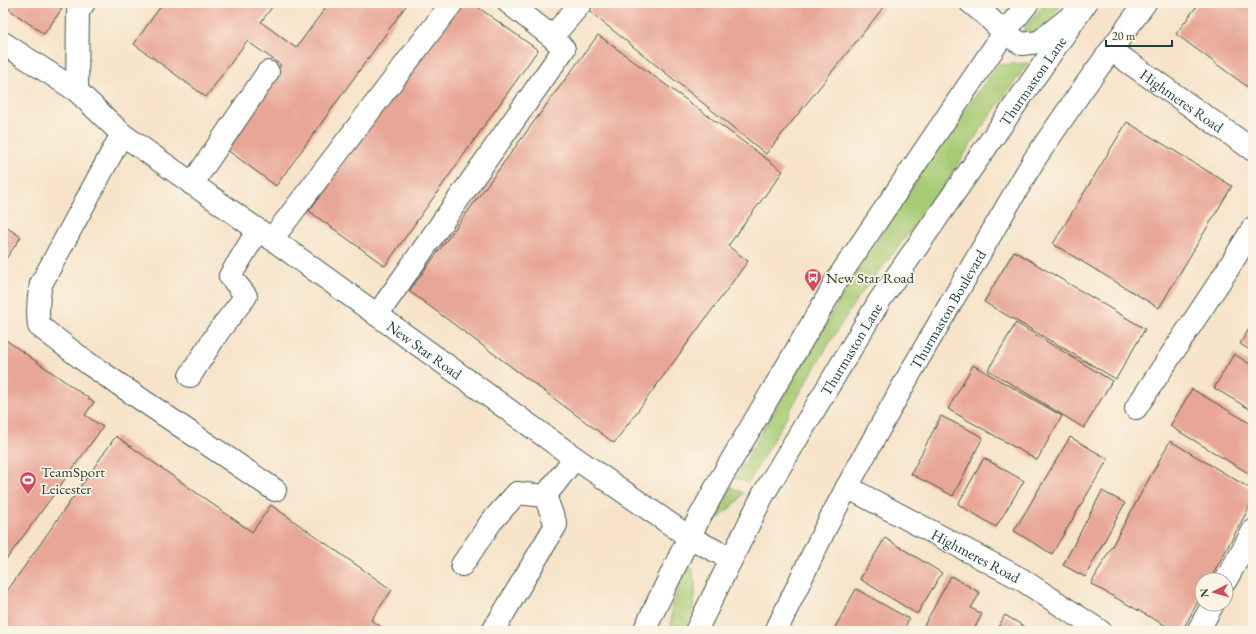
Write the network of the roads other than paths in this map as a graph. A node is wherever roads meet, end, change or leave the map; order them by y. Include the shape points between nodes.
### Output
1 (84, 3) edge
2 (452, 3) edge
3 (509, 3) edge
4 (581, 3) edge
5 (971, 3) edge
6 (1028, 3) edge
7 (1086, 3) edge
8 (1145, 3) edge
9 (1004, 33) junction
10 (552, 37) junction
11 (3, 43) edge
12 (1111, 50) junction
13 (268, 72) dead end
14 (76, 91) junction
15 (122, 134) junction
16 (1253, 150) edge
17 (192, 184) junction
18 (1253, 228) edge
19 (265, 235) junction
20 (377, 315) junction
21 (190, 376) dead end
22 (1136, 408) dead end
23 (575, 458) junction
24 (847, 487) junction
25 (275, 490) dead end
26 (545, 496) junction
27 (1253, 531) edge
28 (689, 537) junction
29 (731, 559) junction
30 (462, 565) dead end
31 (1230, 572) edge
32 (1209, 612) edge
33 (493, 631) edge
34 (644, 631) edge
35 (696, 631) edge
36 (776, 631) edge
37 (1100, 631) edge
38 (1198, 631) edge

1 - 14 main road via 78,11
2 - 19 main road
3 - 10 main road
4 - 10 main road
5 - 9 main road
6 - 9 main road
7 - 9 main road via 1039,42 1022,44
7 - 29 main road, Thurmaston Lane via 880,300 763,495
8 - 12 main road, Thurmaston Boulevard
9 - 28 main road via 834,284
10 - 20 main road via 564,49
11 - 14 main road, New Star Road
12 - 16 main road, Highmeres Road
12 - 24 main road, Thurmaston Boulevard via 1034,160
13 - 17 main road
14 - 15 main road, New Star Road
15 - 17 main road, New Star Road
15 - 25 main road via 41,284 37,312 39,326 90,364
17 - 19 main road, New Star Road
18 - 22 main road
19 - 20 main road, New Star Road
19 - 21 main road via 230,276 246,296 218,332
20 - 23 main road, New Star Road
23 - 26 main road
23 - 28 main road, New Star Road
24 - 36 main road, Thurmaston Boulevard
24 - 37 main road, Highmeres Road via 1021,579
26 - 30 main road via 517,493 491,522
26 - 33 main road via 556,525
27 - 31 main road
28 - 29 main road, New Star Road
28 - 34 main road
29 - 35 main road, Thurmaston Lane
32 - 38 main road

